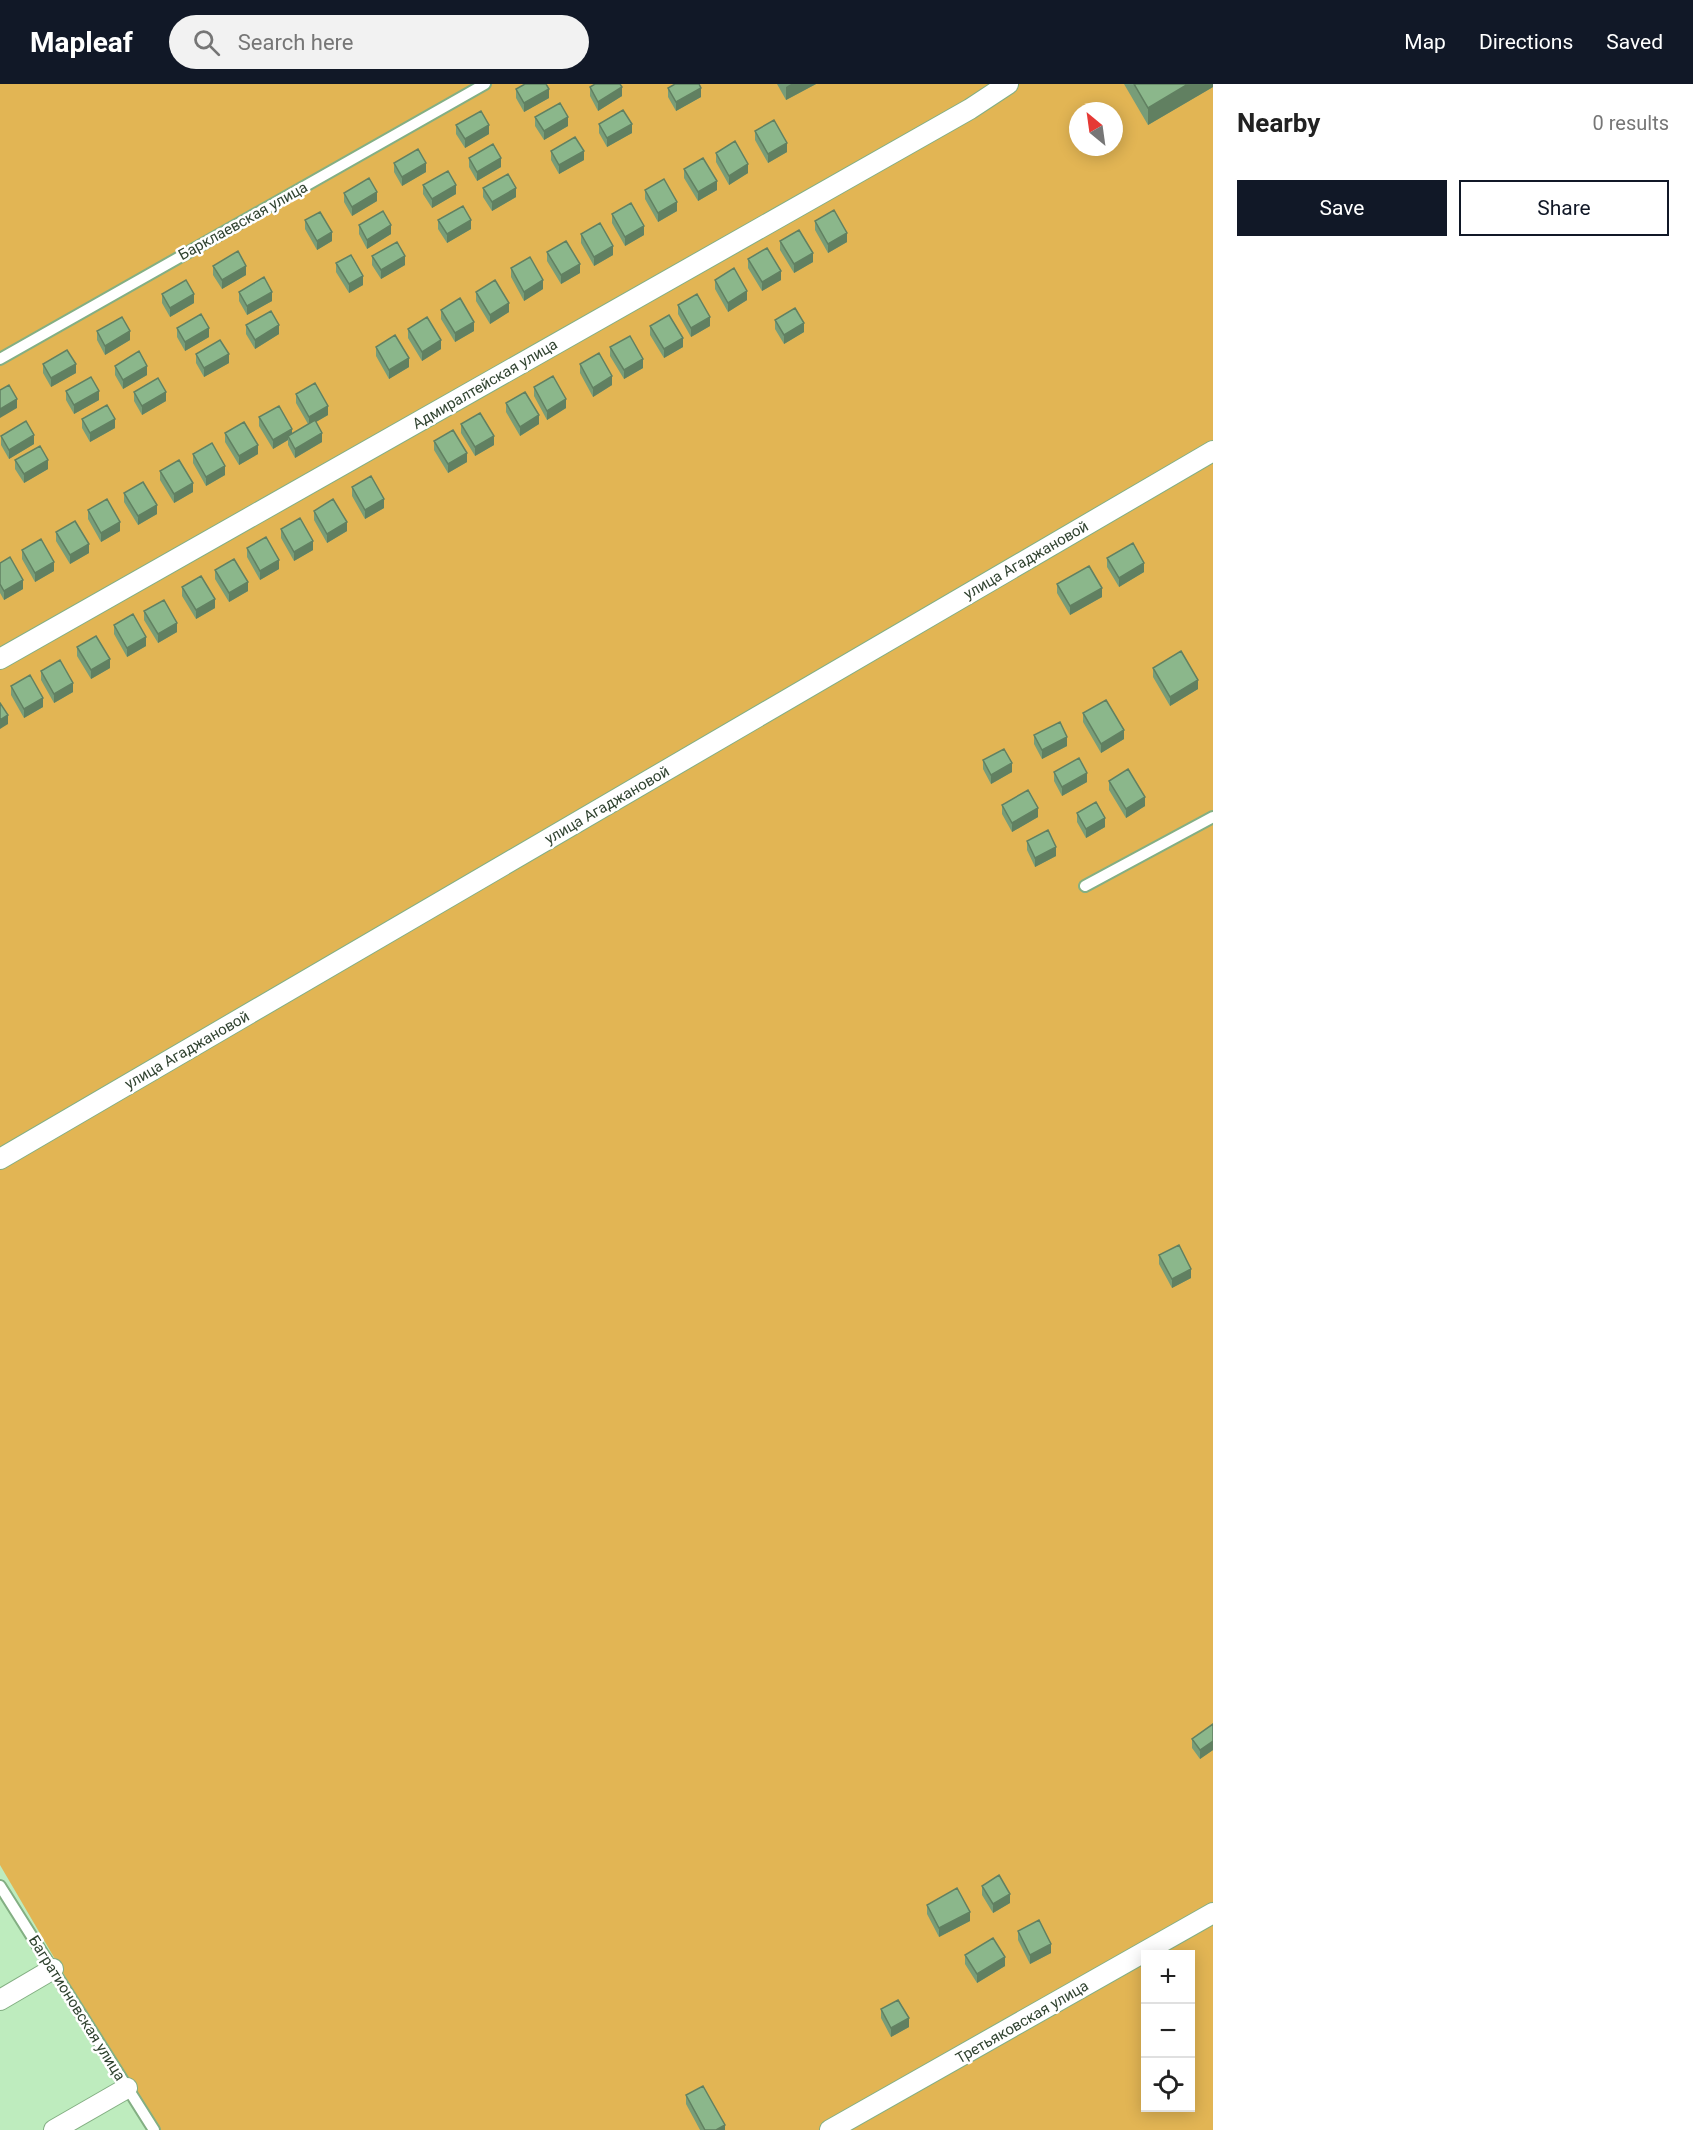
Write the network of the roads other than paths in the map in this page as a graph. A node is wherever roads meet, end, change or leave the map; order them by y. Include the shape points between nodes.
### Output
1 (485, 84) edge
2 (1008, 84) edge
3 (0, 358) edge
4 (1213, 451) edge
5 (0, 658) edge
6 (1213, 817) edge
7 (1086, 886) dead end
8 (0, 1159) edge
9 (0, 1886) edge
10 (1213, 1913) edge
11 (52, 1969) junction
12 (0, 2000) edge
13 (127, 2088) junction
14 (54, 2130) edge
15 (154, 2130) edge
16 (830, 2130) edge

1 - 3 lane, Барклаевская улица
2 - 5 street, Адмиралтейская улица
4 - 8 street, улица Агаджановой
6 - 7 lane
9 - 11 lane, Багратионовская улица
10 - 16 street, Третьяковская улица
11 - 12 street
11 - 13 lane, Багратионовская улица
13 - 14 street
13 - 15 lane, Багратионовская улица

